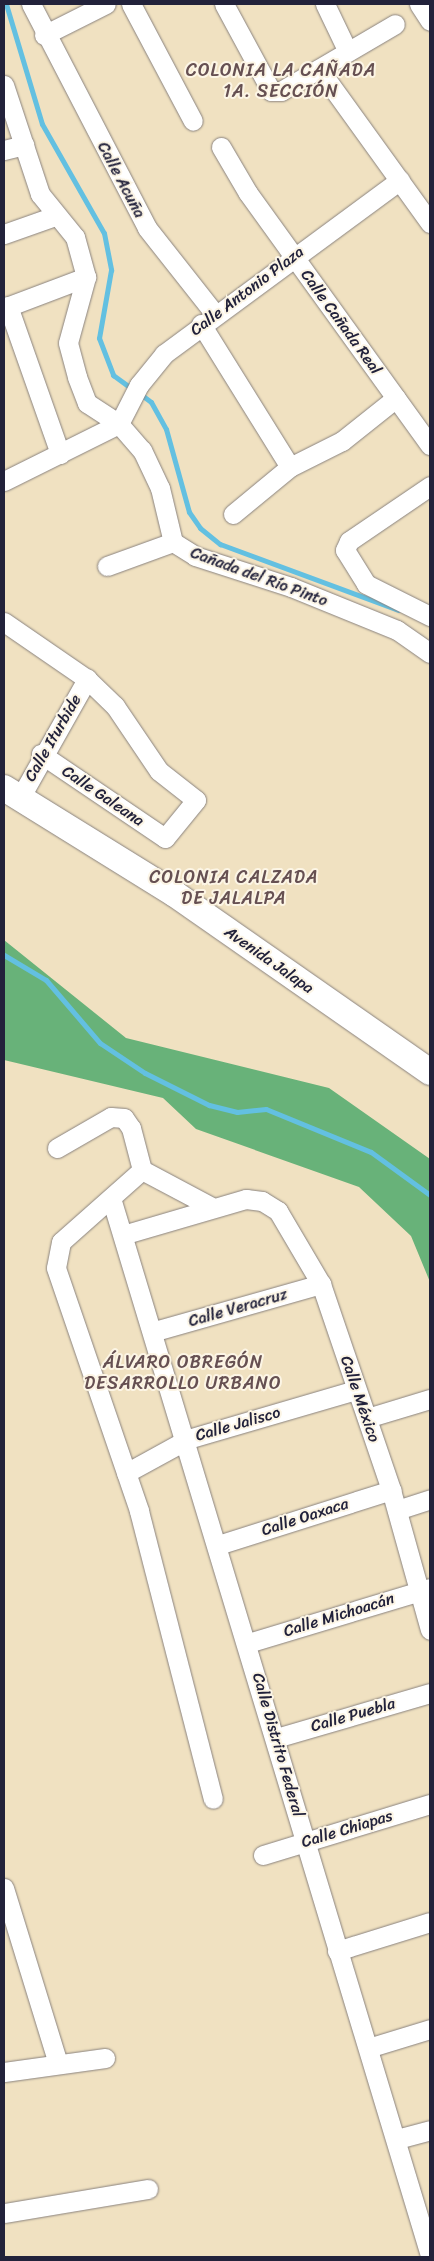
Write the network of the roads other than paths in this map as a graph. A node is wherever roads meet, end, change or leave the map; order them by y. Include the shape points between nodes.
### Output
1 (32, 4) edge
2 (106, 4) edge
3 (131, 4) edge
4 (224, 4) edge
5 (325, 4) edge
6 (395, 24) dead end
7 (44, 35) junction
8 (347, 50) junction
9 (319, 69) junction
10 (4, 85) edge
11 (193, 121) dead end
12 (24, 145) junction
13 (221, 147) dead end
14 (4, 150) edge
15 (400, 180) junction
16 (55, 216) junction
17 (430, 223) edge
18 (4, 234) edge
19 (294, 255) junction
20 (86, 277) junction
21 (6, 307) edge
22 (208, 319) junction
23 (396, 398) junction
24 (119, 424) junction
25 (430, 446) edge
26 (60, 454) junction
27 (290, 467) junction
28 (4, 481) edge
29 (430, 486) edge
30 (233, 514) dead end
31 (172, 542) junction
32 (107, 566) dead end
33 (430, 616) edge
34 (4, 622) edge
35 (430, 653) edge
36 (87, 679) junction
37 (41, 754) junction
38 (12, 793) edge
39 (430, 1072) edge
40 (57, 1148) dead end
41 (142, 1170) junction
42 (111, 1198) junction
43 (210, 1206) junction
44 (126, 1234) junction
45 (321, 1284) junction
46 (155, 1331) junction
47 (356, 1390) junction
48 (430, 1399) edge
49 (367, 1418) junction
50 (188, 1439) junction
51 (126, 1473) junction
52 (391, 1490) junction
53 (430, 1499) edge
54 (397, 1510) junction
55 (218, 1545) junction
56 (425, 1589) edge
57 (430, 1630) edge
58 (248, 1643) junction
59 (430, 1693) edge
60 (276, 1738) junction
61 (213, 1799) dead end
62 (430, 1804) edge
63 (306, 1841) junction
64 (263, 1855) dead end
65 (4, 1888) edge
66 (430, 1922) edge
67 (337, 1951) junction
68 (430, 2029) edge
69 (368, 2048) junction
70 (105, 2058) dead end
71 (58, 2063) junction
72 (4, 2072) edge
73 (430, 2130) edge
74 (397, 2139) junction
75 (148, 2189) dead end
76 (4, 2213) edge
77 (428, 2236) edge
78 (430, 2255) edge

1 - 7 street, Calle Acuña
2 - 7 street
3 - 11 street
4 - 9 street via 271,91 281,91
5 - 8 street
6 - 8 street
7 - 22 street, Calle Acuña via 147,228
8 - 9 street
9 - 15 street
10 - 12 street
12 - 14 street
12 - 16 street via 40,194
13 - 19 street, Calle Cañada Real
15 - 17 street
15 - 19 street, Calle Antonio Plaza
16 - 18 street
16 - 20 street via 75,237
19 - 22 street, Calle Antonio Plaza
19 - 23 street, Calle Cañada Real
20 - 21 street
20 - 24 street, Cañada del Río Pinto via 68,343 87,403
21 - 26 street
22 - 24 street, Calle Antonio Plaza via 159,359 139,385
22 - 27 street, Calle Acuña
23 - 25 street, Calle Cañada Real
23 - 27 street via 342,441
24 - 26 street
24 - 31 street, Cañada del Río Pinto via 142,450 160,488
26 - 28 street
27 - 30 street
29 - 33 street via 349,541 345,550 348,562 366,584
31 - 32 street
31 - 35 street, Cañada del Río Pinto via 195,556 290,587 397,630
34 - 36 street
36 - 37 street, Calle Iturbide
36 - 37 street, Calle Galeana via 115,706 159,771 196,800 165,838
37 - 38 street, Calle Iturbide
38 - 39 street, Avenida Jalapa via 183,900
40 - 41 street via 111,1117 124,1118 132,1128
41 - 42 street
41 - 43 street
42 - 44 street, Calle Distrito Federal
42 - 51 street via 61,1242 55,1254 56,1268
43 - 44 street
43 - 45 street, Calle México via 246,1199 262,1201 278,1211
44 - 46 street, Calle Distrito Federal
45 - 46 street, Calle Veracruz
45 - 47 street, Calle México
46 - 50 street, Calle Distrito Federal
47 - 49 street, Calle México
47 - 50 street, Calle Jalisco
48 - 49 street
49 - 52 street, Calle México
50 - 51 street, Calle Jalisco
50 - 55 street, Calle Distrito Federal
51 - 61 street
52 - 54 street, Calle México
52 - 55 street, Calle Oaxaca
53 - 54 street
54 - 56 street, Calle México
55 - 58 street, Calle Distrito Federal
56 - 57 street, Calle México
56 - 58 street, Calle Michoacán
58 - 60 street, Calle Distrito Federal
59 - 60 street, Calle Puebla
60 - 63 street, Calle Distrito Federal
62 - 63 street, Calle Chiapas
63 - 64 street, Calle Chiapas
63 - 67 street, Calle Distrito Federal
65 - 71 street
66 - 67 street
67 - 69 street, Calle Distrito Federal
68 - 69 street
69 - 74 street, Calle Distrito Federal
70 - 71 street
71 - 72 street
73 - 74 street
74 - 77 street, Calle Distrito Federal
75 - 76 street
77 - 78 street, Calle Distrito Federal

